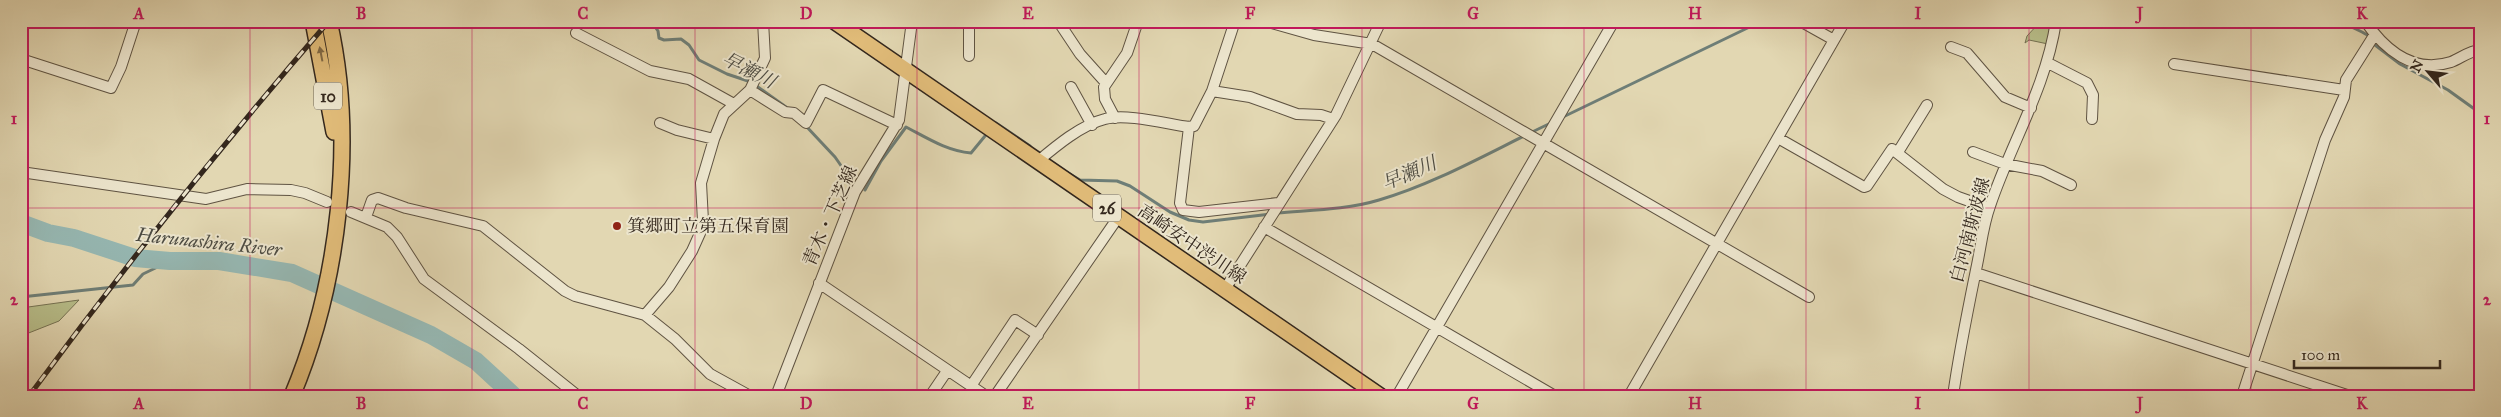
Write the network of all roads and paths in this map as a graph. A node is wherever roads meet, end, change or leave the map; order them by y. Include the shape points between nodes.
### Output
1 (136, 21) edge
2 (313, 21) edge
3 (329, 21) edge
4 (763, 21) edge
5 (834, 21) edge
6 (912, 21) edge
7 (969, 21) edge
8 (1058, 21) edge
9 (1138, 21) edge
10 (1235, 21) edge
11 (1265, 21) edge
12 (1381, 21) edge
13 (1614, 21) edge
14 (1800, 21) edge
15 (1845, 21) edge
16 (2056, 21) edge
17 (2365, 21) edge
18 (576, 33) dead end
19 (2373, 38) junction
20 (1834, 40) junction
21 (1372, 44) junction
22 (1952, 47) dead end
23 (2480, 50) edge
24 (969, 56) dead end
25 (21, 59) edge
26 (2048, 63) junction
27 (2174, 64) dead end
28 (905, 70) junction
29 (1106, 82) junction
30 (752, 86) junction
31 (1071, 87) dead end
32 (2344, 90) junction
33 (1212, 91) junction
34 (734, 104) junction
35 (1927, 105) dead end
36 (2032, 108) junction
37 (1115, 118) junction
38 (1333, 119) junction
39 (2092, 119) dead end
40 (660, 123) dead end
41 (897, 125) junction
42 (1092, 125) junction
43 (1189, 127) junction
44 (1778, 138) junction
45 (714, 139) junction
46 (1541, 141) junction
47 (1898, 152) junction
48 (1973, 152) dead end
49 (1037, 162) junction
50 (2005, 164) junction
51 (340, 171) junction
52 (21, 172) edge
53 (2071, 185) dead end
54 (327, 202) dead end
55 (1277, 205) junction
56 (1989, 208) junction
57 (351, 212) dead end
58 (1119, 216) junction
59 (366, 218) junction
60 (1265, 225) junction
61 (1717, 244) junction
62 (1976, 273) junction
63 (819, 283) junction
64 (1225, 289) junction
65 (1809, 297) dead end
66 (645, 315) junction
67 (1437, 327) junction
68 (1038, 335) junction
69 (2253, 364) junction
70 (947, 371) junction
71 (971, 386) junction
72 (292, 396) edge
73 (578, 396) edge
74 (750, 396) edge
75 (776, 396) edge
76 (930, 396) edge
77 (986, 396) edge
78 (995, 396) edge
79 (1380, 396) edge
80 (1397, 396) edge
81 (1555, 396) edge
82 (1629, 396) edge
83 (1953, 396) edge
84 (2242, 396) edge
85 (2350, 396) edge

1 - 25 street via 111,88
51 -> 2 main road, 10
3 - 51 main road, 10 via 341,96
4 - 30 street via 765,58
5 - 28 main road, 高崎安中渋川線 / 26
6 - 28 street, 青木・下芝線
7 - 24 street
8 - 29 street via 1080,54
9 - 29 street via 1127,53
10 - 33 street
11 - 21 street via 1314,35
12 - 21 street
13 - 46 street
14 - 20 street
15 - 20 street
16 - 26 street, 白河南斯波線
17 - 19 street
18 - 34 street via 650,71 689,79
19 - 23 street via 2416,65 2450,62
19 - 32 street via 2346,80
20 - 44 street
21 - 38 street
21 - 46 street
22 - 36 street via 1967,53 2005,97
26 - 36 street, 白河南斯波線
26 - 39 street via 2087,83 2093,95
27 - 32 street
28 - 41 street, 青木・下芝線
28 - 49 main road, 高崎安中渋川線 / 26
29 - 37 street via 1105,98
30 - 34 street
30 - 41 street via 806,123 824,90
31 - 42 street
32 - 69 street
33 - 38 street via 1250,97 1297,114
33 - 43 street via 1197,122
34 - 45 street via 724,114
35 - 47 street
36 - 50 street, 白河南斯波線
37 - 42 street via 1106,118
37 - 43 street
38 - 55 street
40 - 45 street
41 - 63 street, 青木・下芝線 via 855,192
42 - 49 street via 1060,142
43 - 55 street via 1180,203 1183,210 1199,212
44 - 47 street via 1864,187 1888,150
44 - 61 street
45 - 66 street via 701,183 701,231 669,287
46 - 61 street
46 - 67 street
47 - 56 street via 1943,189
48 - 50 street
49 - 58 main road, 高崎安中渋川線 / 26
50 - 53 street via 2042,172
50 - 56 street, 白河南斯波線
51 - 72 main road, 10 via 336,236 314,336
52 - 54 street via 206,199 246,190 282,190 305,193
55 - 60 street
56 - 62 street, 白河南斯波線
57 - 59 street
58 - 64 main road, 高崎安中渋川線 / 26
58 - 68 street
59 - 66 street via 372,200 378,198 483,226 575,296
59 - 73 street via 397,237 424,279
60 - 64 street
60 - 67 street
61 - 65 street
61 - 82 street
62 - 69 street
62 - 83 street, 白河南斯波線 via 1963,326
63 - 70 street
63 - 75 street, 青木・下芝線
64 - 79 main road, 高崎安中渋川線 / 26
66 - 74 street via 675,339 705,370
67 - 80 street
67 - 81 street
68 - 71 street via 1015,320
68 - 78 street
69 - 84 street
69 - 85 street
70 - 71 street
70 - 76 street
71 - 77 street

